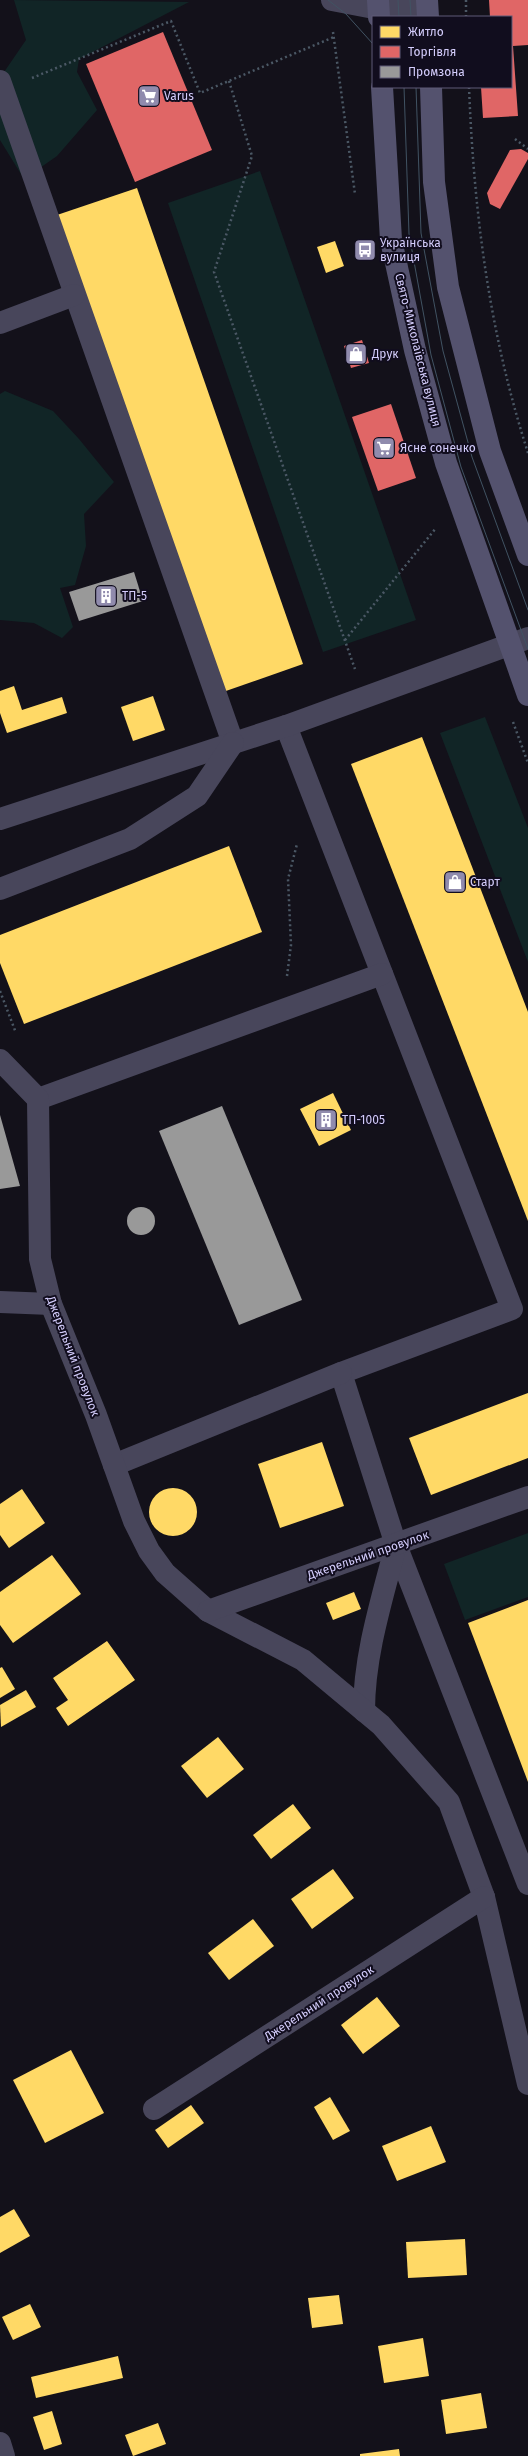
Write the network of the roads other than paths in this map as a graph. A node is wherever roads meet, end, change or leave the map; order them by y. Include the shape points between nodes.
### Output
1 (332, 0) edge
2 (427, 8) edge
3 (379, 9) edge
4 (1, 86) edge
5 (382, 88) edge
6 (431, 88) edge
7 (74, 295) junction
8 (0, 323) edge
9 (528, 555) edge
10 (519, 642) edge
11 (528, 695) edge
12 (286, 726) junction
13 (233, 743) junction
14 (0, 819) edge
15 (0, 889) edge
16 (382, 974) junction
17 (0, 1060) edge
18 (38, 1099) junction
19 (0, 1302) edge
20 (51, 1304) junction
21 (341, 1373) junction
22 (114, 1465) junction
23 (528, 1497) edge
24 (396, 1545) junction
25 (208, 1611) junction
26 (364, 1711) junction
27 (528, 1884) edge
28 (484, 1897) junction
29 (528, 2084) edge
30 (154, 2108) dead end
31 (0, 2443) edge
32 (4, 2456) edge

1 - 3 street
2 - 3 street
4 - 7 street
5 - 10 main road, Свято-Миколаївська вулиця via 391,240 415,350 446,463
6 - 9 main road via 434,182 448,287 490,451
7 - 8 street
7 - 13 street
10 - 11 main road, Свято-Миколаївська вулиця
10 - 12 street
12 - 13 street
12 - 16 street
13 - 14 street
13 - 15 street via 197,796 130,839
16 - 18 street
16 - 21 street via 512,1309
17 - 18 street
18 - 20 street, Джерельний провулок via 40,1258
19 - 20 street
20 - 22 street, Джерельний провулок
21 - 22 street
21 - 24 street
22 - 25 street, Джерельний провулок via 134,1521 149,1551 165,1573
23 - 24 street, Джерельний провулок
24 - 25 street, Джерельний провулок
24 - 26 street via 365,1676
24 - 27 street
25 - 26 street, Джерельний провулок via 303,1660
26 - 28 street, Джерельний провулок via 381,1724 448,1802
28 - 29 street, Джерельний провулок
28 - 30 street, Джерельний провулок
31 - 32 street

